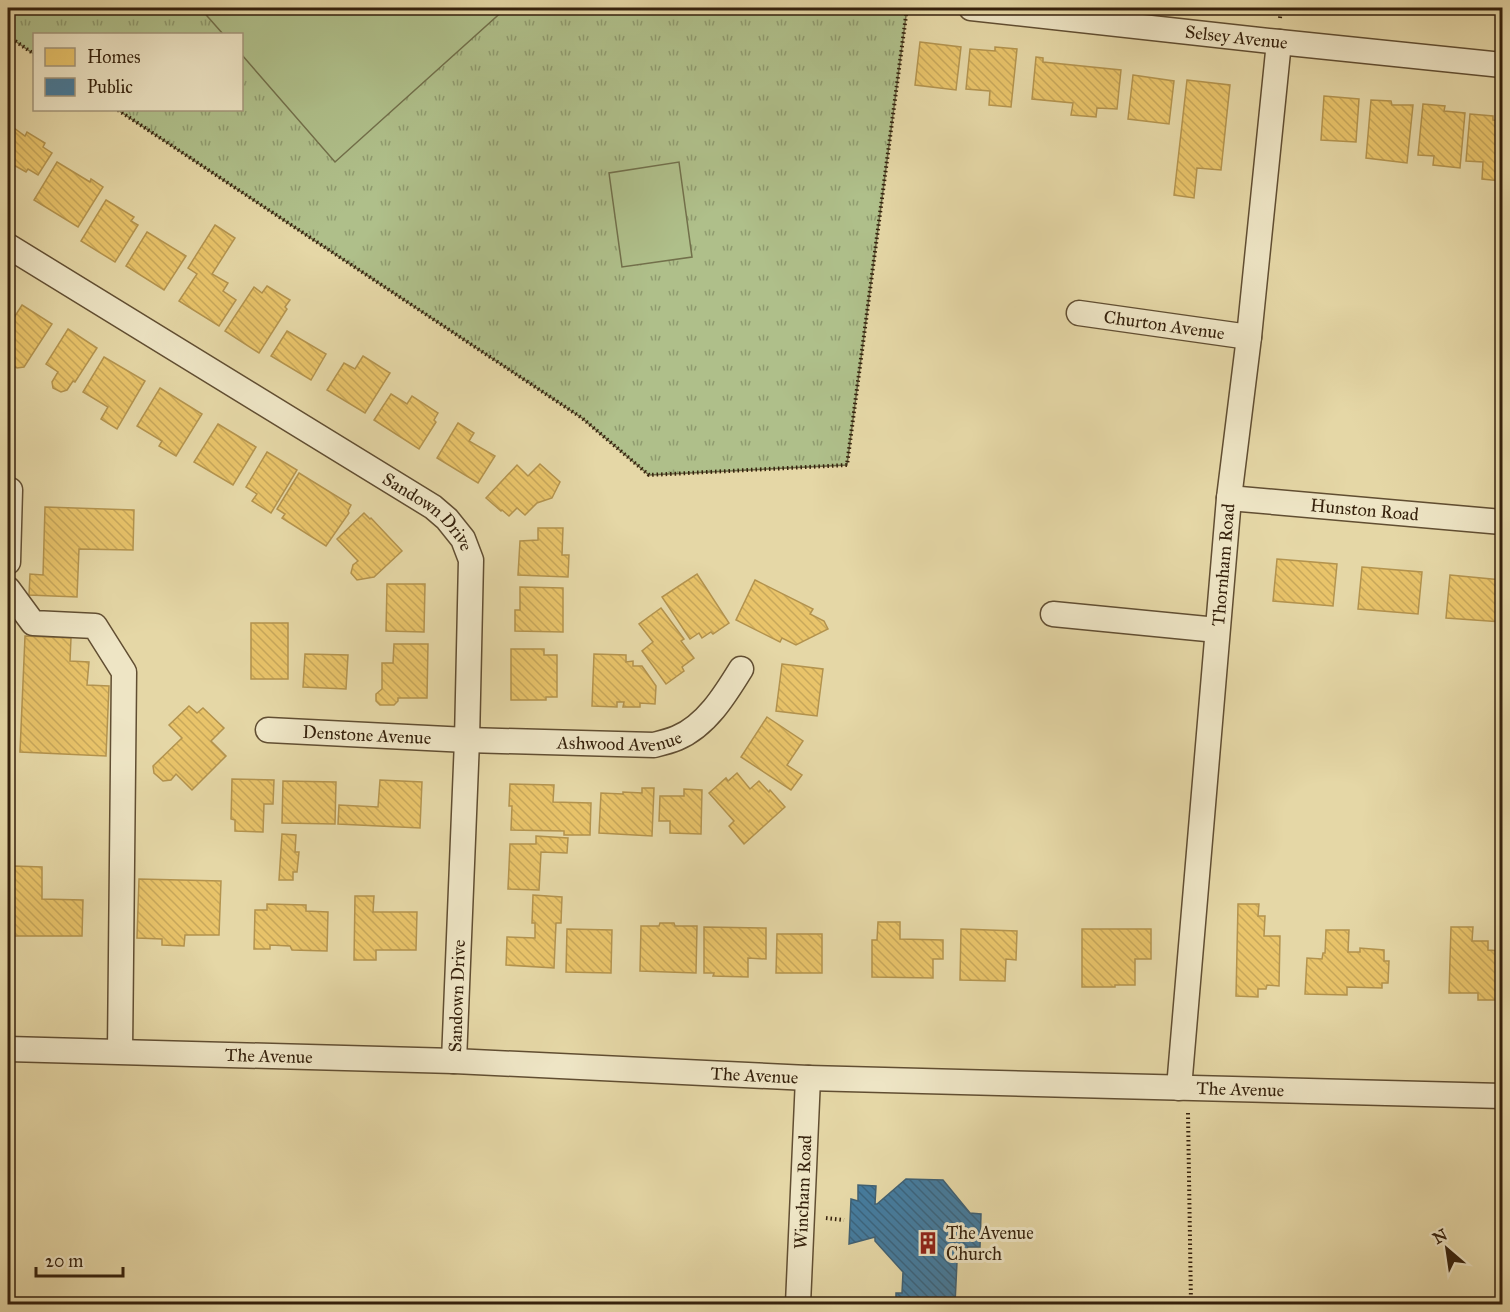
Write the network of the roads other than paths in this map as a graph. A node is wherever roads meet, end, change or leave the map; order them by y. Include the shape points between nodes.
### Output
1 (971, 8) edge
2 (1279, 42) junction
3 (1503, 65) edge
4 (8, 246) edge
5 (1079, 313) dead end
6 (1248, 337) junction
7 (10, 490) dead end
8 (1229, 498) junction
9 (1503, 522) edge
10 (8, 562) edge
11 (8, 589) edge
12 (1053, 614) dead end
13 (1218, 630) junction
14 (741, 669) dead end
15 (268, 730) dead end
16 (467, 740) junction
17 (8, 1049) edge
18 (120, 1051) junction
19 (454, 1061) junction
20 (808, 1078) junction
21 (1179, 1088) junction
22 (1503, 1096) edge
23 (798, 1305) edge

1 - 2 street, Selsey Avenue
2 - 3 street, Selsey Avenue
2 - 6 street, Thornham Road
4 - 16 street, Sandown Drive via 397,484 447,519 463,539 471,560
5 - 6 street, Churton Avenue
6 - 8 street, Thornham Road
7 - 10 street
8 - 9 street, Hunston Road
8 - 13 street, Thornham Road
11 - 18 street via 33,622 95,626 124,672
12 - 13 street
13 - 21 street, Thornham Road
14 - 16 street, Ashwood Avenue via 721,701 698,724 679,737 654,745
15 - 16 street, Denstone Avenue
16 - 19 street, Sandown Drive
17 - 18 street, The Avenue
18 - 19 street, The Avenue
19 - 20 street, The Avenue
20 - 21 street, The Avenue
20 - 23 street, Wincham Road
21 - 22 street, The Avenue

